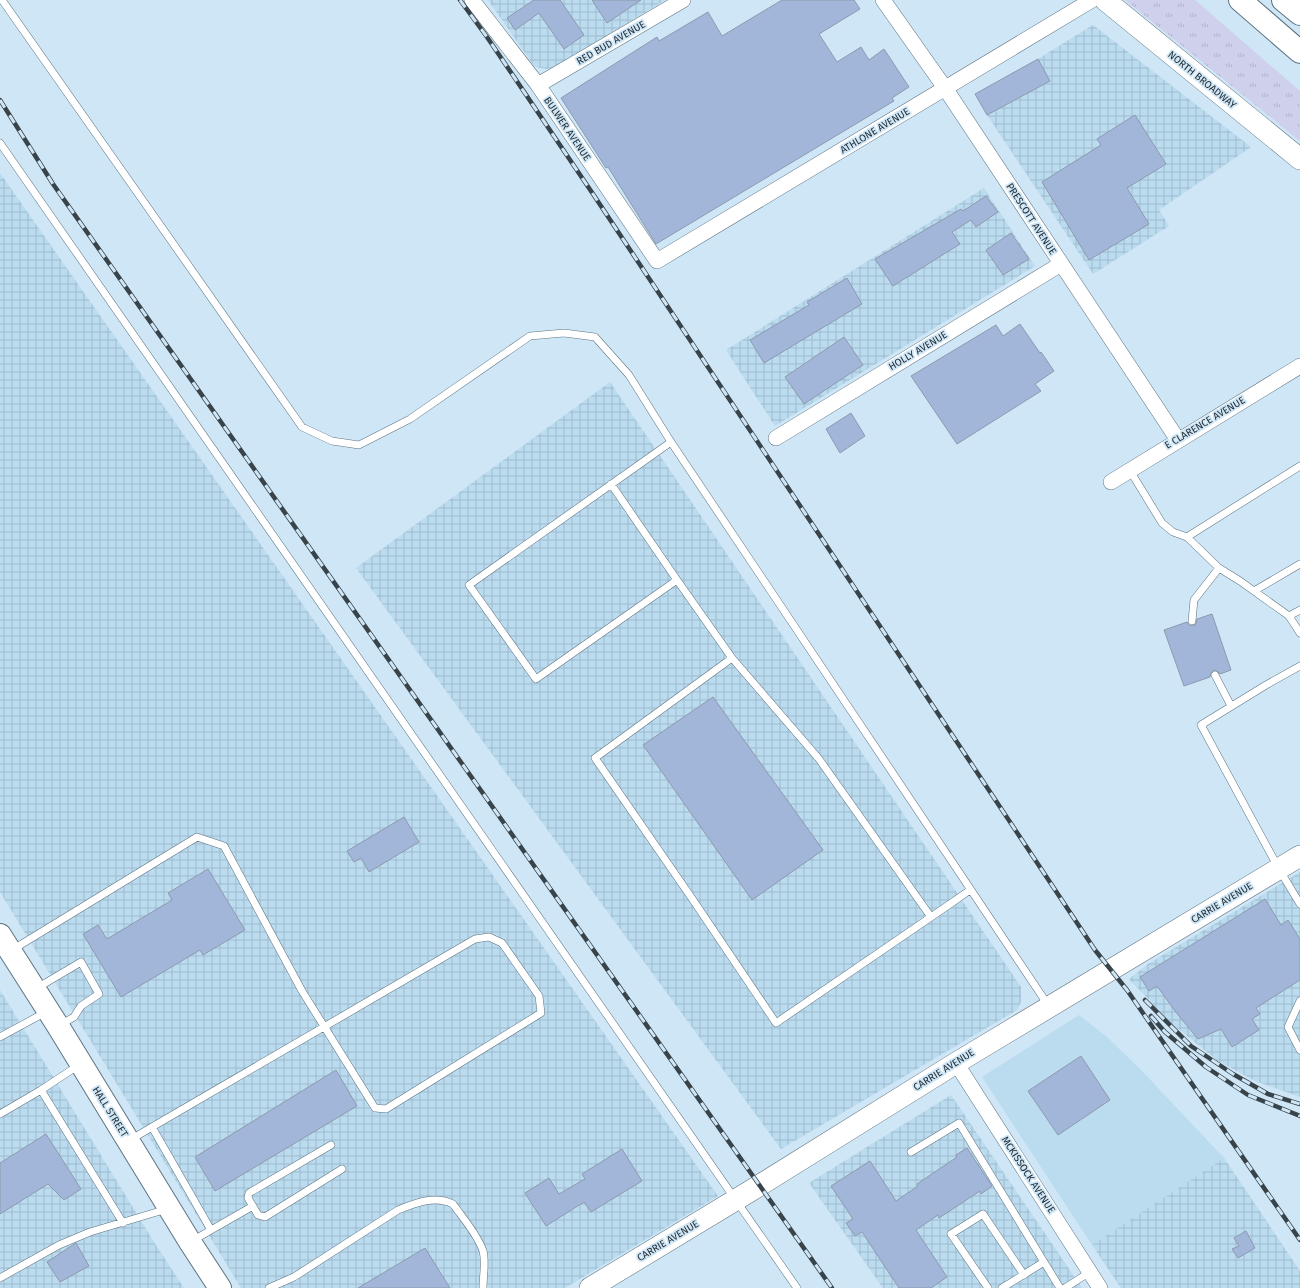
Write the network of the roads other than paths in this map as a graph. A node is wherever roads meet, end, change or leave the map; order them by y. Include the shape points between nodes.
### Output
1 (2, 0) edge
2 (472, 0) edge
3 (684, 0) edge
4 (883, 0) edge
5 (1092, 0) edge
6 (1105, 0) edge
7 (1240, 0) edge
8 (1284, 0) edge
9 (1300, 14) edge
10 (1300, 52) edge
11 (538, 85) junction
12 (945, 88) junction
13 (0, 143) edge
14 (1300, 159) edge
15 (657, 261) joint
16 (1061, 264) junction
17 (1300, 366) edge
18 (776, 438) dead end
19 (1178, 440) junction
20 (670, 442) junction
21 (1300, 466) edge
22 (1129, 469) junction
23 (1111, 482) dead end
24 (611, 484) junction
25 (1188, 537) junction
26 (1300, 564) edge
27 (1219, 568) junction
28 (677, 580) junction
29 (1254, 591) junction
30 (1300, 610) edge
31 (1289, 616) junction
32 (1192, 621) dead end
33 (1300, 632) edge
34 (732, 658) junction
35 (1300, 666) edge
36 (1215, 675) dead end
37 (1231, 706) junction
38 (1300, 856) edge
39 (1279, 869) junction
40 (970, 890) junction
41 (1300, 904) edge
42 (931, 917) junction
43 (5, 943) edge
44 (34, 989) junction
45 (1300, 1001) edge
46 (1050, 1006) junction
47 (53, 1019) junction
48 (323, 1027) junction
49 (0, 1036) edge
50 (1300, 1050) edge
51 (956, 1063) junction
52 (80, 1064) junction
53 (41, 1090) junction
54 (0, 1114) edge
55 (152, 1127) junction
56 (128, 1141) junction
57 (331, 1145) dead end
58 (911, 1152) dead end
59 (342, 1169) dead end
60 (736, 1200) junction
61 (253, 1206) junction
62 (169, 1208) junction
63 (123, 1223) junction
64 (211, 1230) junction
65 (190, 1242) junction
66 (1044, 1262) junction
67 (1090, 1272) junction
68 (1024, 1275) junction
69 (0, 1278) edge
70 (220, 1288) edge
71 (269, 1288) edge
72 (483, 1288) edge
73 (590, 1288) edge
74 (797, 1288) edge
75 (988, 1288) edge
76 (1002, 1288) edge
77 (1060, 1288) edge
78 (1065, 1288) edge
79 (1100, 1288) edge

1 - 20 lane via 302,427 332,441 359,445 410,419 530,336 564,333 595,337 629,375
2 - 11 street, BULWER AVENUE
3 - 11 street, RED BUD AVENUE
4 - 12 street, PRESCOTT AVENUE
5 - 12 street, ATHLONE AVENUE
6 - 14 street, NORTH BROADWAY
7 - 10 main road
8 - 9 main road
11 - 15 street, BULWER AVENUE
12 - 15 street, ATHLONE AVENUE
12 - 16 street, PRESCOTT AVENUE
13 - 60 lane
16 - 18 street, HOLLY AVENUE
16 - 19 street, PRESCOTT AVENUE
17 - 19 street, E CLARENCE AVENUE
19 - 22 street, E CLARENCE AVENUE
20 - 24 lane
20 - 40 lane
21 - 25 lane
22 - 23 street, E CLARENCE AVENUE
22 - 25 lane via 1162,523 1173,532
24 - 28 lane
24 - 28 lane via 469,585 536,679
25 - 27 lane
26 - 29 lane
27 - 29 lane
27 - 32 lane via 1194,600
28 - 34 lane
29 - 31 lane
30 - 31 lane
31 - 33 lane
34 - 42 lane via 819,759
34 - 42 lane via 595,758 776,1023
35 - 37 lane
36 - 37 lane
37 - 39 lane via 1201,725
38 - 39 street, CARRIE AVENUE
39 - 41 lane
39 - 46 street, CARRIE AVENUE
40 - 42 lane
40 - 46 lane
43 - 44 main road, HALL STREET
43 - 48 lane via 197,837 224,846
44 - 47 main road, HALL STREET
44 - 47 lane via 81,962 99,994 81,1006 74,1017
45 - 50 lane via 1288,1027
46 - 51 street, CARRIE AVENUE
47 - 49 lane
47 - 52 main road, HALL STREET
48 - 48 lane via 475,939 489,937 502,943 540,996 541,1013 386,1109 376,1108
48 - 55 lane
51 - 60 street, CARRIE AVENUE
51 - 67 street, MCKISSOCK AVENUE
52 - 53 lane
52 - 56 main road, HALL STREET
53 - 54 lane
53 - 63 lane
55 - 56 lane
55 - 64 lane
56 - 62 main road, HALL STREET
57 - 61 lane via 249,1193 248,1198
58 - 66 lane via 959,1122
59 - 61 lane via 265,1217 258,1215
60 - 73 street, CARRIE AVENUE
60 - 74 lane
61 - 64 lane
62 - 63 lane
62 - 65 main road, HALL STREET
63 - 69 lane via 90,1232 59,1245
64 - 65 lane
65 - 70 main road, HALL STREET
66 - 68 lane
66 - 77 lane
67 - 78 lane
67 - 79 street, MCKISSOCK AVENUE
68 - 75 lane via 983,1214 951,1234
68 - 76 lane
71 - 72 lane via 294,1277 398,1210 429,1200 438,1200 453,1204 478,1240 484,1259

